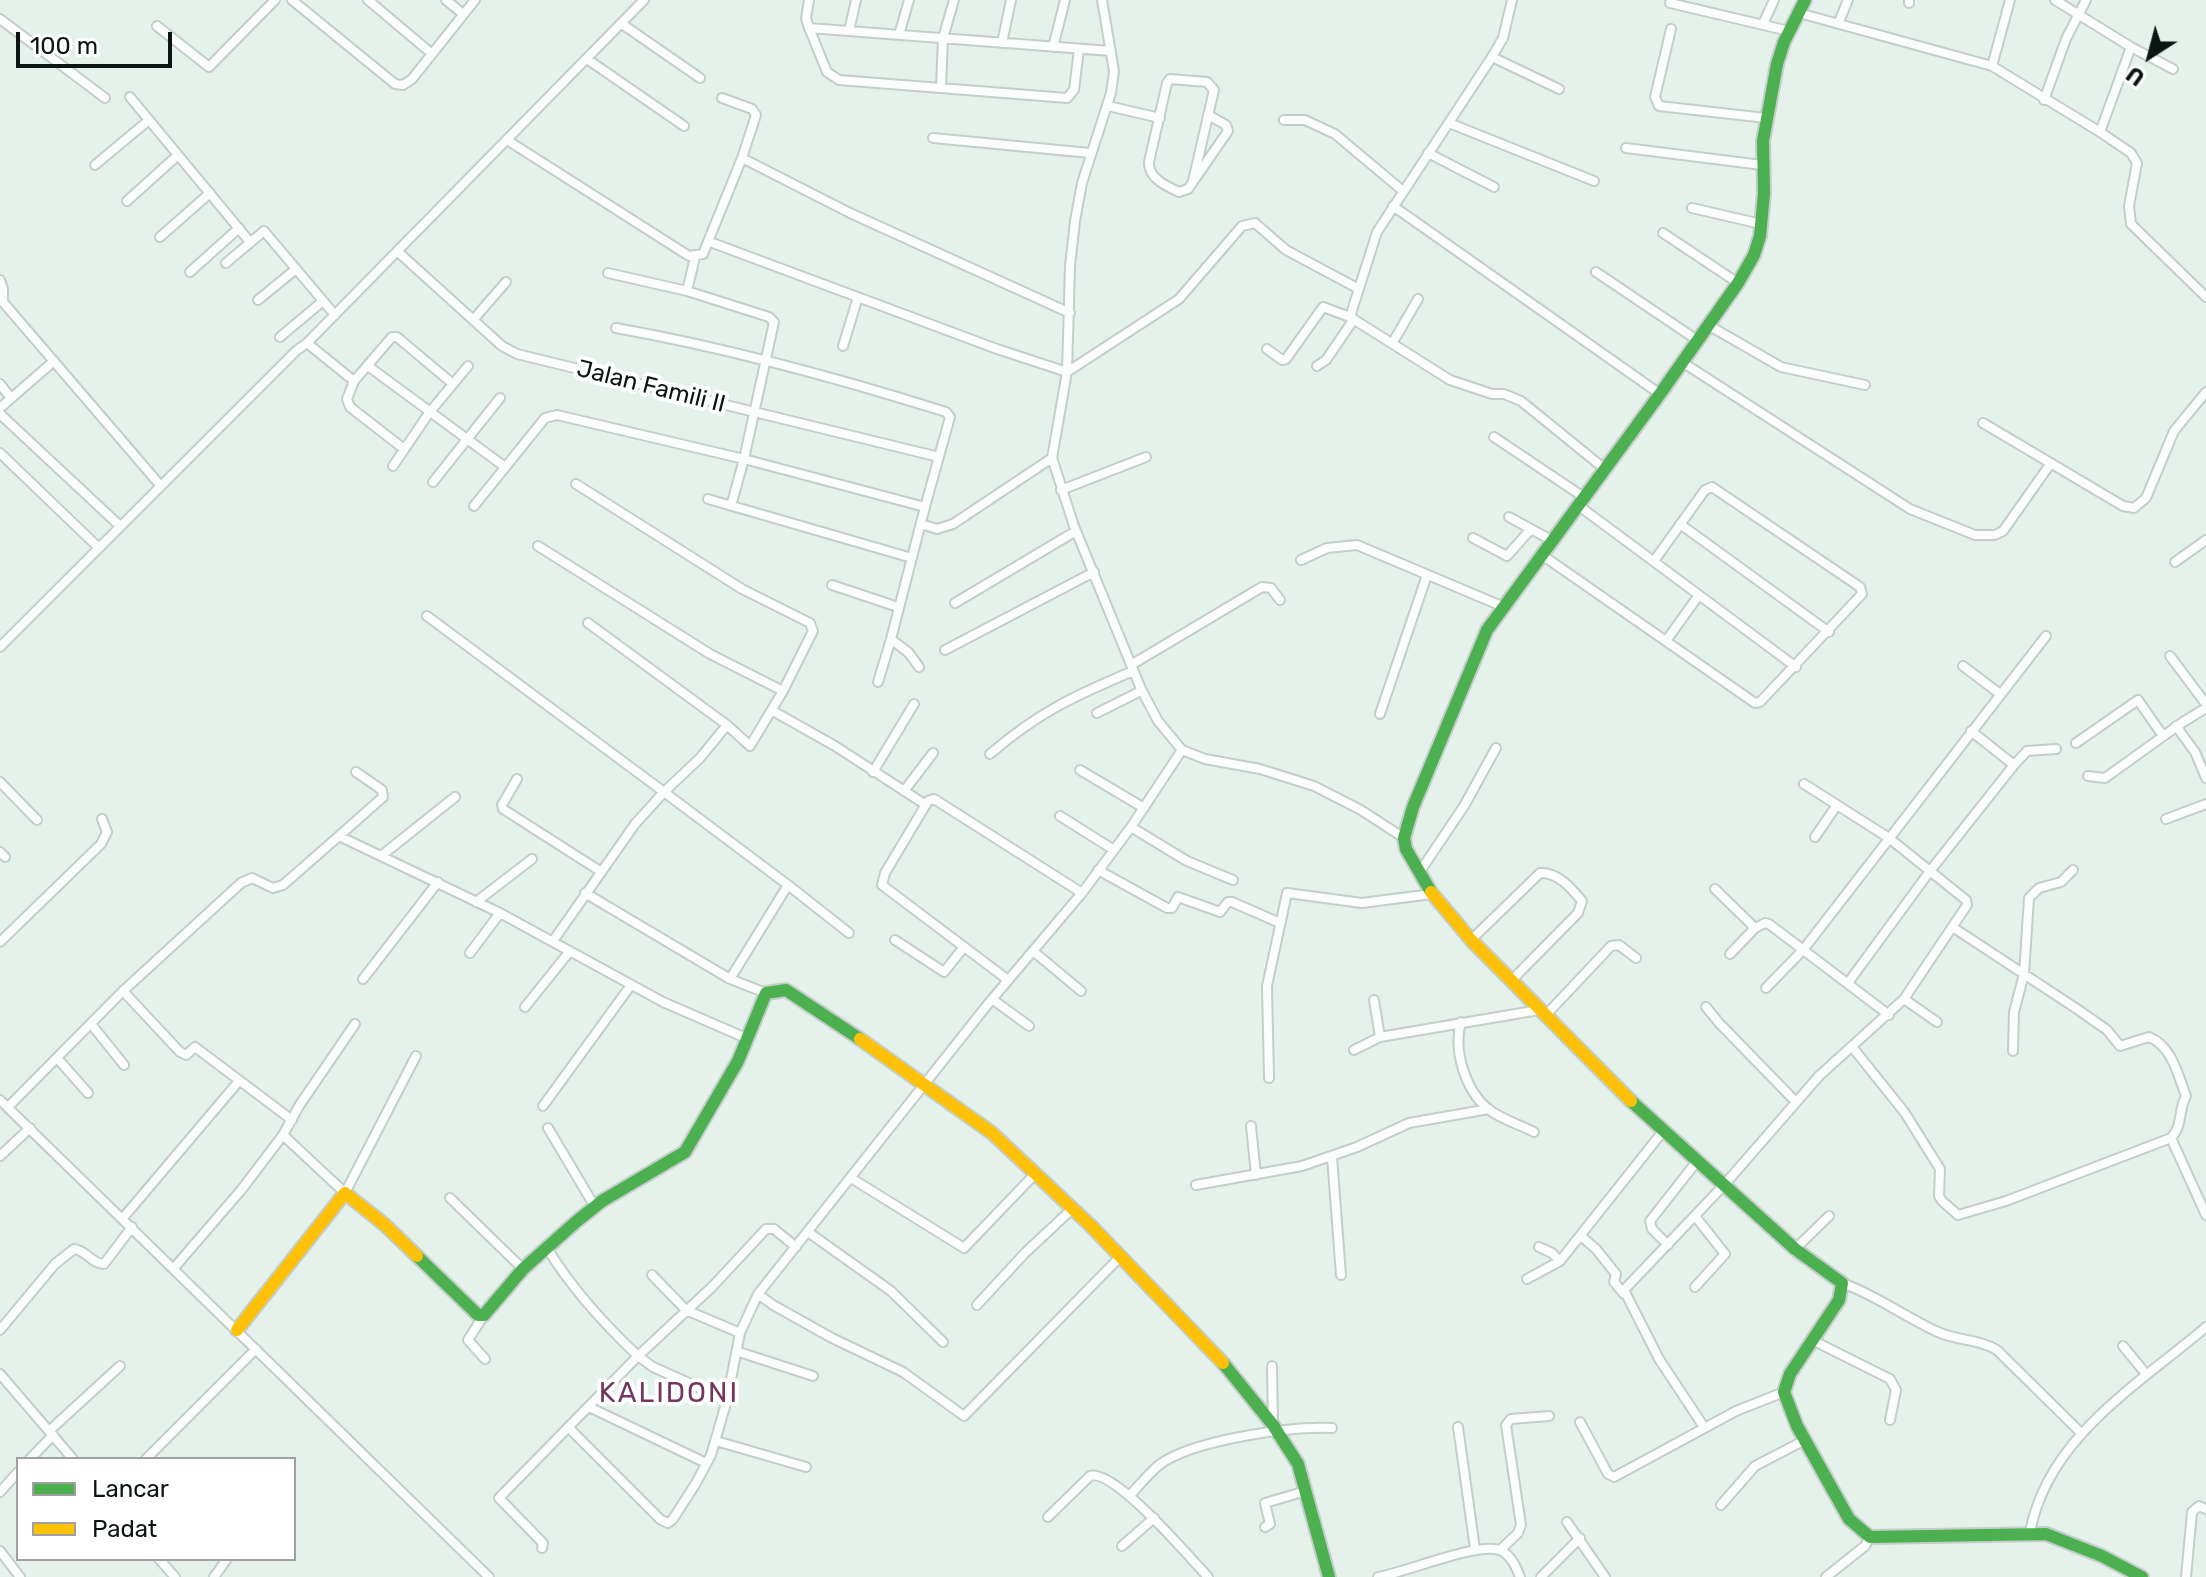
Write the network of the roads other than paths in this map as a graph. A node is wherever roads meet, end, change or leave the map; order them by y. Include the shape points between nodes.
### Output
1 (275, 0) edge
2 (292, 0) edge
3 (368, 0) edge
4 (446, 0) edge
5 (475, 0) edge
6 (644, 0) edge
7 (809, 0) edge
8 (856, 0) edge
9 (909, 0) edge
10 (954, 0) edge
11 (1011, 0) edge
12 (1065, 0) edge
13 (1102, 0) edge
14 (1774, 0) edge
15 (1805, 0) edge
16 (1848, 0) edge
17 (2010, 0) edge
18 (2055, 0) edge
19 (2086, 0) edge
20 (1509, 1) edge
21 (1670, 3) dead end
22 (1799, 13) junction
23 (463, 14) junction
24 (2079, 14) junction
25 (0, 19) edge
26 (622, 24) junction
27 (1763, 24) junction
28 (1838, 24) junction
29 (157, 26) dead end
30 (809, 28) junction
31 (1671, 29) dead end
32 (849, 31) junction
33 (1789, 31) junction
34 (899, 35) junction
35 (943, 38) junction
36 (1002, 43) junction
37 (1053, 47) junction
38 (2131, 47) junction
39 (1079, 49) junction
40 (1111, 51) junction
41 (431, 53) junction
42 (1492, 57) junction
43 (587, 59) junction
44 (1992, 66) junction
45 (2173, 69) dead end
46 (700, 78) dead end
47 (941, 88) junction
48 (1559, 89) dead end
49 (130, 97) dead end
50 (105, 98) dead end
51 (722, 98) dead end
52 (2044, 100) junction
53 (1108, 106) junction
54 (1208, 115) junction
55 (1160, 118) junction
56 (1766, 118) junction
57 (149, 120) junction
58 (1284, 120) dead end
59 (1449, 123) junction
60 (684, 126) dead end
61 (2100, 132) junction
62 (933, 138) dead end
63 (507, 140) junction
64 (1626, 148) dead end
65 (1090, 153) junction
66 (1428, 153) junction
67 (178, 155) junction
68 (742, 158) junction
69 (95, 165) dead end
70 (1762, 165) junction
71 (1193, 181) junction
72 (1594, 181) dead end
73 (1494, 187) dead end
74 (1403, 191) junction
75 (210, 193) junction
76 (127, 201) dead end
77 (1393, 206) junction
78 (1692, 208) dead end
79 (1761, 224) junction
80 (239, 228) junction
81 (1663, 233) dead end
82 (160, 237) dead end
83 (250, 242) junction
84 (710, 242) junction
85 (397, 251) junction
86 (695, 257) junction
87 (226, 263) dead end
88 (296, 269) junction
89 (190, 272) dead end
90 (1596, 272) dead end
91 (608, 273) dead end
92 (0, 280) edge
93 (506, 282) dead end
94 (1738, 283) junction
95 (1359, 289) junction
96 (687, 291) junction
97 (858, 297) junction
98 (2206, 297) edge
99 (1418, 299) dead end
100 (258, 300) dead end
101 (323, 301) junction
102 (1, 302) edge
103 (1070, 313) junction
104 (335, 315) junction
105 (1352, 318) junction
106 (473, 320) junction
107 (1708, 325) junction
108 (616, 328) dead end
109 (280, 337) dead end
110 (1697, 340) junction
111 (1393, 342) junction
112 (307, 343) junction
113 (843, 346) dead end
114 (1267, 349) dead end
115 (54, 361) junction
116 (764, 361) junction
117 (1682, 362) junction
118 (368, 366) junction
119 (468, 366) dead end
120 (1317, 366) dead end
121 (1067, 372) junction
122 (354, 381) junction
123 (0, 384) edge
124 (453, 384) junction
125 (1865, 385) dead end
126 (2206, 392) edge
127 (1660, 394) junction
128 (11, 398) junction
129 (500, 398) dead end
130 (0, 408) edge
131 (429, 413) junction
132 (0, 414) edge
133 (755, 414) junction
134 (1983, 423) dead end
135 (1494, 437) dead end
136 (466, 439) junction
137 (404, 449) junction
138 (0, 453) edge
139 (939, 457) junction
140 (1146, 457) dead end
141 (1052, 458) junction
142 (744, 459) junction
143 (2051, 463) junction
144 (393, 466) dead end
145 (505, 467) junction
146 (1606, 470) junction
147 (433, 482) dead end
148 (576, 484) dead end
149 (160, 485) junction
150 (1061, 490) junction
151 (708, 499) dead end
152 (1582, 502) junction
153 (474, 506) dead end
154 (731, 506) junction
155 (925, 507) junction
156 (1509, 517) dead end
157 (921, 524) junction
158 (1680, 524) junction
159 (120, 526) junction
160 (1531, 529) junction
161 (1076, 531) junction
162 (1473, 538) dead end
163 (2206, 540) edge
164 (1553, 541) junction
165 (538, 546) dead end
166 (99, 548) junction
167 (1542, 555) junction
168 (912, 558) junction
169 (1301, 560) dead end
170 (1654, 561) junction
171 (2175, 562) dead end
172 (1094, 572) junction
173 (1427, 575) junction
174 (832, 585) dead end
175 (1699, 595) junction
176 (1280, 600) dead end
177 (955, 603) dead end
178 (898, 607) junction
179 (1504, 607) junction
180 (427, 616) dead end
181 (588, 623) dead end
182 (1829, 632) junction
183 (2046, 636) dead end
184 (891, 639) junction
185 (1666, 641) junction
186 (0, 647) edge
187 (945, 650) dead end
188 (2170, 656) dead end
189 (1963, 666) dead end
190 (919, 667) dead end
191 (1796, 667) junction
192 (1132, 668) junction
193 (878, 682) dead end
194 (783, 691) junction
195 (1141, 691) junction
196 (2000, 694) junction
197 (914, 704) dead end
198 (2206, 706) edge
199 (773, 711) junction
200 (1097, 713) dead end
201 (1380, 714) dead end
202 (727, 725) junction
203 (2176, 726) junction
204 (1971, 731) junction
205 (2163, 736) junction
206 (2076, 743) dead end
207 (1496, 748) dead end
208 (2056, 749) dead end
209 (1182, 750) junction
210 (933, 753) dead end
211 (990, 754) dead end
212 (2014, 765) junction
213 (1080, 770) dead end
214 (356, 772) dead end
215 (873, 772) junction
216 (2088, 776) dead end
217 (2206, 778) edge
218 (517, 779) dead end
219 (0, 782) edge
220 (1804, 784) dead end
221 (904, 791) junction
222 (664, 792) junction
223 (455, 797) dead end
224 (2206, 804) edge
225 (926, 805) junction
226 (1837, 805) junction
227 (1144, 808) junction
228 (1060, 816) dead end
229 (102, 819) dead end
230 (2166, 819) dead end
231 (37, 820) dead end
232 (1131, 827) junction
233 (339, 836) junction
234 (1815, 837) dead end
235 (1404, 838) junction
236 (1889, 838) junction
237 (1114, 850) junction
238 (381, 856) junction
239 (532, 859) dead end
240 (1098, 870) junction
241 (2073, 870) dead end
242 (600, 871) junction
243 (1930, 871) junction
244 (1419, 873) junction
245 (1233, 880) dead end
246 (438, 882) junction
247 (788, 885) junction
248 (1715, 889) dead end
249 (585, 893) junction
250 (1082, 893) junction
251 (1432, 894) junction
252 (476, 902) junction
253 (500, 913) junction
254 (1280, 923) junction
255 (1755, 928) junction
256 (1954, 928) junction
257 (849, 933) dead end
258 (895, 940) dead end
259 (1471, 940) junction
260 (553, 941) junction
261 (0, 942) edge
262 (964, 947) junction
263 (1803, 950) junction
264 (570, 951) junction
265 (1033, 951) junction
266 (470, 953) dead end
267 (1730, 954) dead end
268 (1636, 958) dead end
269 (2024, 974) junction
270 (363, 979) dead end
271 (730, 979) junction
272 (1008, 980) junction
273 (1511, 981) junction
274 (1848, 983) junction
275 (631, 985) junction
276 (1766, 988) dead end
277 (123, 991) junction
278 (1081, 991) dead end
279 (766, 993) junction
280 (992, 999) junction
281 (1904, 999) junction
282 (1374, 1000) dead end
283 (525, 1007) dead end
284 (1706, 1007) dead end
285 (1542, 1013) junction
286 (1889, 1015) junction
287 (1461, 1022) junction
288 (1937, 1022) dead end
289 (91, 1024) junction
290 (355, 1024) dead end
291 (1029, 1026) dead end
292 (1380, 1037) junction
293 (746, 1038) junction
294 (1853, 1048) junction
295 (1354, 1050) dead end
296 (2013, 1051) dead end
297 (416, 1056) dead end
298 (57, 1058) junction
299 (124, 1065) dead end
300 (1269, 1078) dead end
301 (239, 1081) junction
302 (924, 1084) junction
303 (88, 1093) dead end
304 (0, 1100) edge
305 (1796, 1102) junction
306 (12, 1103) junction
307 (543, 1106) dead end
308 (1489, 1109) junction
309 (292, 1120) junction
310 (1251, 1126) dead end
311 (30, 1128) junction
312 (548, 1128) dead end
313 (1664, 1130) junction
314 (1534, 1132) dead end
315 (283, 1135) junction
316 (2171, 1138) junction
317 (0, 1156) edge
318 (1332, 1157) junction
319 (1698, 1160) junction
320 (1035, 1174) junction
321 (1256, 1175) junction
322 (851, 1178) junction
323 (1725, 1184) junction
324 (1196, 1185) dead end
325 (345, 1193) junction
326 (450, 1198) dead end
327 (595, 1207) junction
328 (1072, 1209) junction
329 (2206, 1215) edge
330 (1695, 1216) junction
331 (1829, 1216) dead end
332 (124, 1217) junction
333 (132, 1227) junction
334 (808, 1232) junction
335 (1581, 1236) junction
336 (1668, 1245) junction
337 (796, 1247) junction
338 (1539, 1247) dead end
339 (547, 1248) junction
340 (1795, 1249) junction
341 (1121, 1256) junction
342 (1560, 1261) junction
343 (178, 1264) junction
344 (523, 1269) junction
345 (652, 1275) dead end
346 (1341, 1275) dead end
347 (1527, 1279) dead end
348 (1842, 1283) junction
349 (1695, 1287) dead end
350 (758, 1294) junction
351 (1624, 1294) junction
352 (977, 1305) dead end
353 (686, 1310) junction
354 (484, 1315) junction
355 (242, 1324) junction
356 (2206, 1327) edge
357 (0, 1330) edge
358 (740, 1333) junction
359 (1812, 1340) junction
360 (943, 1342) dead end
361 (2123, 1346) dead end
362 (256, 1349) junction
363 (739, 1352) junction
364 (638, 1356) junction
365 (485, 1359) dead end
366 (120, 1366) dead end
367 (1272, 1366) dead end
368 (0, 1374) edge
369 (2146, 1374) junction
370 (813, 1376) dead end
371 (1784, 1392) junction
372 (727, 1400) junction
373 (589, 1407) junction
374 (1549, 1416) dead end
375 (1890, 1420) dead end
376 (1580, 1422) dead end
377 (1458, 1427) dead end
378 (1704, 1427) junction
379 (569, 1428) junction
380 (1274, 1428) junction
381 (1332, 1428) dead end
382 (51, 1433) junction
383 (2082, 1434) junction
384 (1805, 1440) junction
385 (716, 1441) junction
386 (32, 1457) edge
387 (71, 1457) edge
388 (148, 1457) edge
389 (706, 1463) junction
390 (806, 1467) dead end
391 (16, 1474) edge
392 (1306, 1491) junction
393 (0, 1492) edge
394 (1129, 1496) junction
395 (1721, 1505) dead end
396 (2206, 1509) edge
397 (1048, 1517) dead end
398 (1154, 1518) junction
399 (1567, 1522) dead end
400 (1265, 1527) dead end
401 (2030, 1532) junction
402 (1870, 1537) junction
403 (1580, 1538) junction
404 (1122, 1546) dead end
405 (542, 1548) dead end
406 (1475, 1549) junction
407 (1500, 1550) junction
408 (0, 1551) edge
409 (161, 1561) edge
410 (1421, 1566) junction
411 (20, 1577) edge
412 (175, 1577) edge
413 (489, 1577) edge
414 (1208, 1577) edge
415 (1329, 1577) edge
416 (1378, 1577) edge
417 (1420, 1577) edge
418 (1520, 1577) edge
419 (1541, 1577) edge
420 (1605, 1577) edge
421 (1826, 1577) edge
422 (2142, 1577) edge
423 (2186, 1577) edge

1 - 29 street via 209,67
2 - 41 street via 395,84 408,83
3 - 41 street
4 - 23 street
5 - 23 street
6 - 26 street
7 - 30 street
8 - 32 street
9 - 34 street
10 - 35 street
11 - 36 street
12 - 37 street
13 - 40 street
14 - 27 street
15 - 22 street
16 - 28 street
17 - 44 street
18 - 24 street
19 - 24 street
20 - 42 street via 1503,38
21 - 27 street
22 - 28 street
22 - 33 street
23 - 41 street
24 - 38 street
24 - 52 street
25 - 50 street
26 - 43 street
26 - 46 street
27 - 33 street
28 - 44 street
30 - 32 street
30 - 47 street via 834,78
31 - 56 street via 1655,97 1659,106
32 - 34 street
33 - 56 street via 1779,52
34 - 35 street
35 - 36 street
35 - 47 street
36 - 37 street
37 - 39 street
38 - 45 street
38 - 61 street
39 - 40 street
39 - 47 street via 1074,90 1067,98
40 - 53 street via 1114,71
42 - 48 street
42 - 59 street
43 - 60 street
43 - 63 street
44 - 52 street
49 - 57 street
51 - 68 street via 756,115
52 - 61 street
53 - 55 street
53 - 65 street
54 - 55 street via 1212,85 1175,78 1167,83
54 - 71 street
54 - 71 street via 1228,131
55 - 71 street via 1148,169 1179,192
56 - 70 street
57 - 67 street
57 - 69 street
58 - 74 street via 1305,120 1335,134
59 - 66 street
59 - 72 street
61 - 98 street via 2137,163 2131,224
62 - 65 street
63 - 85 street
63 - 86 street
64 - 70 street
65 - 103 street via 1075,221
66 - 73 street
66 - 74 street
67 - 75 street
67 - 76 street
68 - 84 street
68 - 103 street
70 - 79 street
74 - 77 street
75 - 80 street
75 - 82 street
77 - 95 street via 1372,245
77 - 127 street
78 - 79 street
79 - 94 street via 1754,255
80 - 83 street
80 - 89 street
81 - 94 street
83 - 87 street
83 - 88 street via 264,231
84 - 86 street
84 - 97 street
85 - 104 street
85 - 106 street, Jalan Famili II
86 - 96 street
88 - 100 street
88 - 101 street
90 - 110 street
91 - 96 street
92 - 102 street
93 - 106 street
94 - 107 street
95 - 105 street
95 - 121 street via 1248,223 1179,299
96 - 116 street via 772,319
97 - 113 street
97 - 121 street
99 - 111 street
101 - 104 street
101 - 109 street
102 - 115 street
103 - 121 street
104 - 112 street
105 - 111 street
105 - 114 street via 1323,307 1286,359
105 - 120 street
106 - 133 street, Jalan Famili II via 517,354
107 - 110 street
107 - 125 street via 1781,367
108 - 116 street
110 - 117 street
111 - 146 street via 1450,380 1521,401
112 - 122 street
112 - 149 street
115 - 128 street
115 - 149 street
116 - 133 street
116 - 139 street via 946,412 950,417
117 - 127 street
117 - 143 street via 1910,509 1975,535 2003,531
118 - 122 street
118 - 124 street via 397,337
118 - 131 street
119 - 124 street
121 - 141 street
122 - 137 street via 347,399 350,407
123 - 128 street
124 - 131 street
126 - 143 street via 2174,431 2138,506 2123,506
127 - 146 street
128 - 130 street
129 - 136 street
131 - 136 street
131 - 137 street
132 - 159 street
133 - 139 street, Jalan Famili II
133 - 142 street
134 - 143 street
135 - 152 street
136 - 145 street
136 - 147 street
137 - 144 street
138 - 166 street
139 - 155 street
140 - 150 street
141 - 150 street
141 - 157 street via 953,524 937,529
142 - 145 street via 557,415 545,418
142 - 154 street
142 - 155 street
145 - 153 street
146 - 152 street
148 - 194 street via 742,589 810,623 813,631
149 - 159 street
150 - 161 street
151 - 154 street
152 - 164 street
152 - 170 street
154 - 168 street
155 - 157 street
156 - 160 street
157 - 168 street
158 - 170 street
158 - 182 street
158 - 182 street via 1712,487 1860,587 1861,597
159 - 166 street
160 - 162 street via 1507,556
160 - 164 street
161 - 172 street
161 - 177 street
163 - 171 street
164 - 167 street
165 - 194 street via 710,654
166 - 186 street
167 - 179 street
167 - 185 street
168 - 178 street
169 - 173 street via 1327,548 1357,545
170 - 175 street
172 - 187 street
172 - 192 street
173 - 179 street
173 - 201 street
174 - 178 street
175 - 185 street
175 - 191 street
176 - 192 street via 1271,588 1262,587
178 - 184 street
179 - 235 street via 1480,641
180 - 222 street
181 - 202 street
182 - 191 street
183 - 196 street
184 - 190 street
184 - 193 street
185 - 191 street via 1755,703
188 - 198 street
189 - 196 street
192 - 195 street
192 - 211 street via 1044,712
194 - 199 street
195 - 200 street
195 - 209 street
196 - 204 street
197 - 215 street
198 - 203 street
199 - 202 street via 750,746
199 - 215 street
202 - 222 street
203 - 205 street
203 - 217 street
204 - 212 street
204 - 236 street
205 - 206 street via 2138,700
205 - 216 street via 2105,778
207 - 244 street
208 - 212 street via 2027,751
209 - 227 street
209 - 235 street via 1314,786
210 - 221 street
212 - 243 street
213 - 227 street
214 - 233 street via 382,790 383,797
215 - 221 street
218 - 242 street via 503,809
219 - 231 street
220 - 226 street
221 - 225 street
222 - 242 street
222 - 247 street
223 - 238 street
224 - 230 street
225 - 250 street via 934,799
225 - 262 street via 882,885
226 - 234 street
226 - 236 street
227 - 232 street
228 - 237 street
229 - 261 street via 107,832 101,844
232 - 237 street
232 - 245 street via 1187,861
233 - 238 street
233 - 277 street via 283,885 273,888 252,878 241,883
235 - 244 street
236 - 243 street
236 - 263 street
237 - 240 street
238 - 246 street
239 - 252 street
240 - 250 street
240 - 254 street via 1167,908 1178,897 1220,912 1232,902
241 - 269 street via 2029,898
242 - 249 street
243 - 256 street via 1967,903
243 - 274 street
244 - 251 street
246 - 252 street
246 - 270 street
247 - 257 street
247 - 271 street
248 - 255 street
249 - 260 street
249 - 271 street
250 - 265 street
251 - 254 street via 1362,903 1290,891
251 - 259 street
252 - 253 street
253 - 260 street
253 - 266 street
254 - 300 street via 1267,986
255 - 263 street via 1769,924
255 - 267 street
256 - 269 street
256 - 281 street
258 - 262 street via 944,972
259 - 273 street
259 - 273 street via 1540,873 1551,873 1568,886 1582,901 1578,913
260 - 264 street
262 - 272 street
263 - 274 street
263 - 276 street
264 - 275 street
264 - 283 street
265 - 272 street
265 - 278 street
268 - 285 street via 1619,945 1611,946
269 - 296 street via 2014,1012
269 - 316 street via 2107,1030 2120,1046 2149,1037 2161,1044 2186,1096
271 - 279 street
272 - 280 street
273 - 285 street
274 - 286 street
275 - 293 street
275 - 307 street
277 - 289 street
277 - 301 street via 180,1052 186,1055 195,1047
279 - 293 street
279 - 302 street via 797,994
280 - 291 street
280 - 302 street
281 - 286 street
281 - 288 street
282 - 292 street
284 - 305 street
285 - 287 street
285 - 313 street
286 - 294 street
287 - 292 street
287 - 308 street via 1457,1038 1465,1077
289 - 298 street
289 - 299 street
290 - 309 street
292 - 295 street
293 - 327 street via 685,1152
294 - 305 street
294 - 316 street via 1912,1124 1940,1169 1939,1196 1958,1215
297 - 325 street
298 - 303 street
298 - 306 street
301 - 309 street
301 - 332 street
302 - 320 street via 992,1133
302 - 322 street
304 - 306 street
305 - 323 street
306 - 311 street
308 - 314 street
308 - 318 street via 1409,1123
309 - 315 street
310 - 321 street
311 - 317 street
311 - 332 street
312 - 327 street
313 - 319 street
313 - 335 street
315 - 325 street
315 - 343 street
316 - 329 street
318 - 321 street
318 - 346 street
319 - 323 street
319 - 336 street via 1650,1221
320 - 322 street via 964,1248
320 - 328 street
321 - 324 street
322 - 334 street
323 - 330 street
323 - 340 street
325 - 354 street
325 - 355 street
326 - 344 street
327 - 339 street
328 - 341 street
328 - 352 street
330 - 336 street
330 - 349 street via 1725,1254
331 - 340 street
332 - 333 street
333 - 343 street
333 - 357 street via 104,1264 74,1249
334 - 337 street
334 - 360 street via 891,1291
335 - 342 street
335 - 351 street via 1616,1274 1614,1282
336 - 351 street
337 - 350 street
337 - 353 street via 774,1229 766,1229
338 - 342 street
339 - 344 street
339 - 364 street via 579,1295
340 - 348 street
341 - 350 street via 964,1416 903,1372
341 - 380 street via 1222,1361
342 - 347 street
343 - 355 street
344 - 354 street
345 - 353 street
348 - 359 street via 1839,1300
348 - 383 street via 1939,1332 1997,1350
350 - 358 street
351 - 378 street
353 - 358 street
353 - 364 street
354 - 365 street via 468,1340
355 - 362 street
356 - 369 street
358 - 363 street
359 - 371 street
359 - 375 street via 1890,1379 1896,1390
361 - 369 street
362 - 388 street
362 - 413 street
363 - 370 street
363 - 372 street
364 - 372 street
364 - 373 street
366 - 382 street
367 - 380 street
368 - 382 street
369 - 383 street
371 - 378 street
371 - 384 street
372 - 385 street
373 - 379 street
373 - 389 street
374 - 407 street via 1511,1419 1506,1425 1521,1525
376 - 378 street via 1614,1477
377 - 406 street
379 - 389 street via 668,1523
379 - 405 street via 499,1498 543,1543
380 - 381 street
380 - 392 street via 1298,1464
380 - 394 street via 1186,1450 1160,1465
382 - 386 street
382 - 387 street
383 - 401 street via 2042,1491
384 - 395 street via 1755,1466
384 - 402 street via 1849,1519
385 - 389 street
385 - 390 street
391 - 393 street
392 - 400 street via 1265,1503 1270,1524
392 - 415 street
394 - 397 street via 1096,1474
394 - 398 street
396 - 423 street via 2199,1506 2192,1512
398 - 404 street
398 - 414 street
399 - 403 street
401 - 402 street
401 - 422 street via 2076,1544
402 - 421 street
403 - 419 street
403 - 420 street
406 - 407 street
406 - 410 street
407 - 418 street
408 - 411 street
409 - 412 street
410 - 416 street
410 - 417 street

